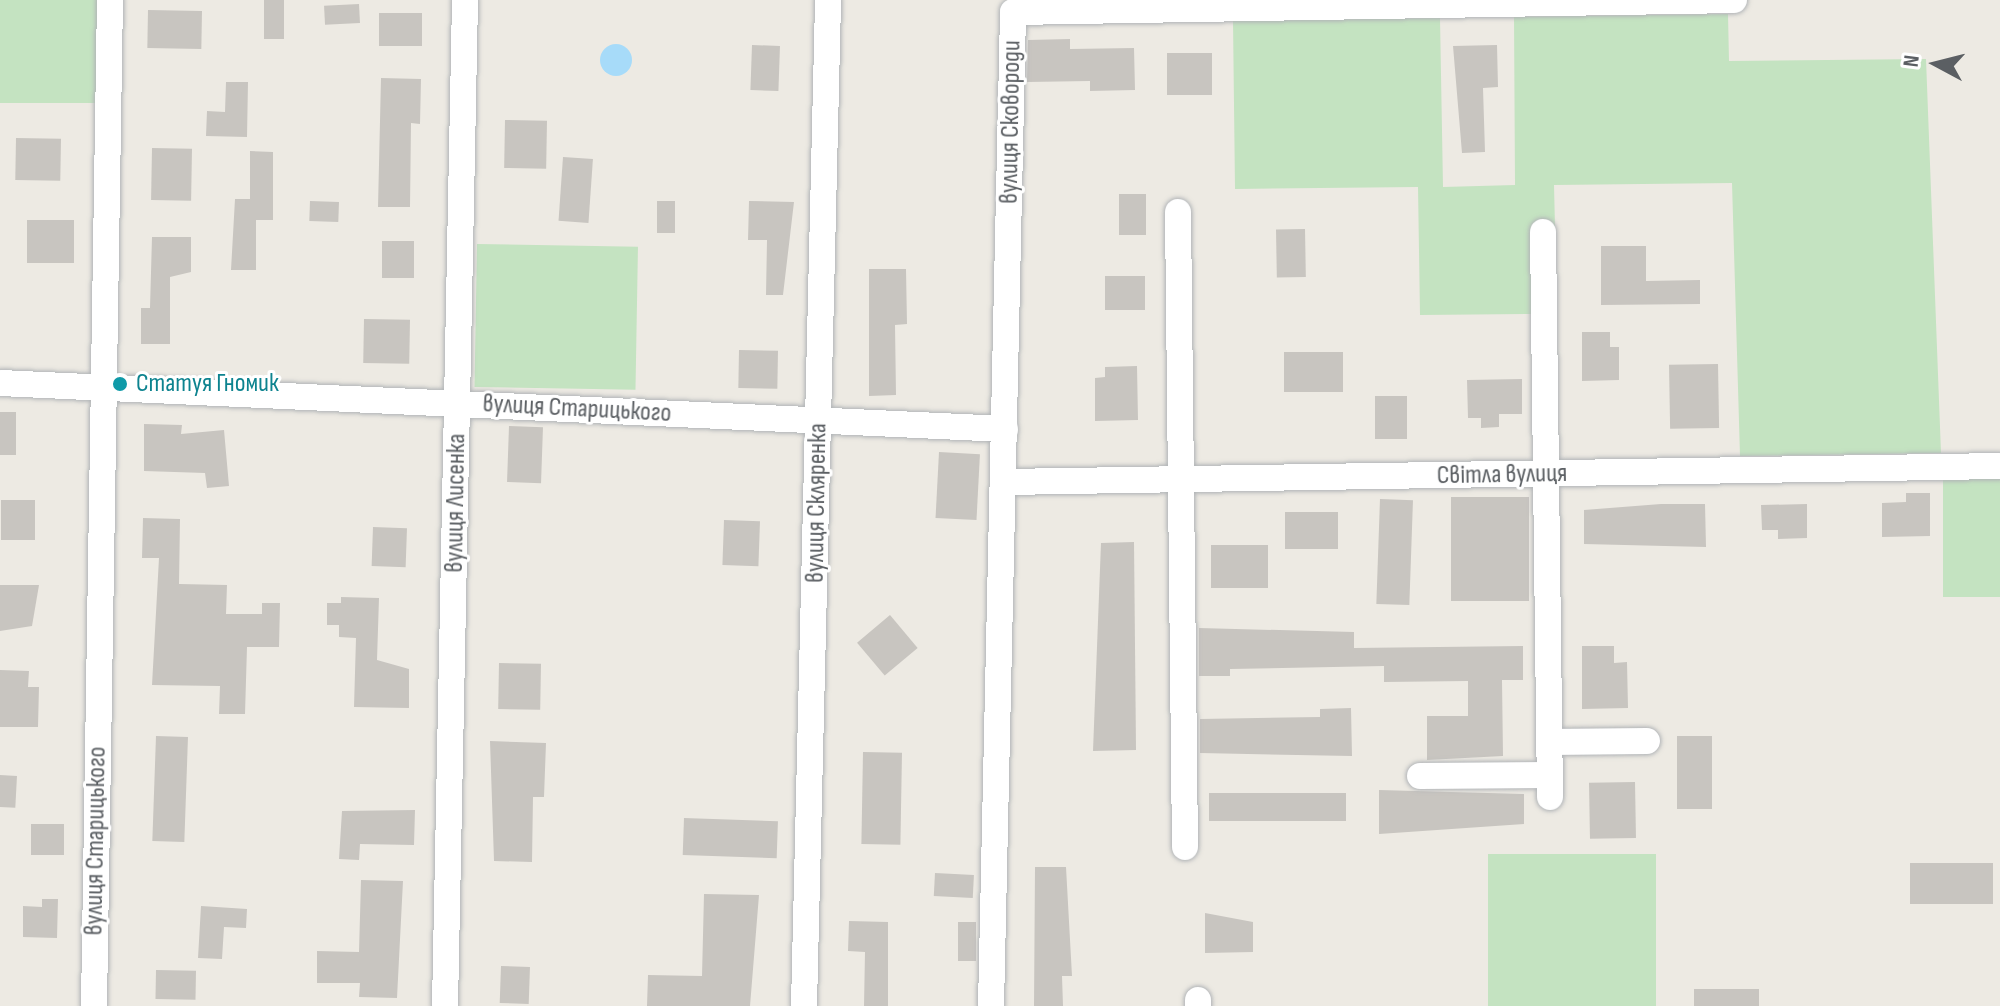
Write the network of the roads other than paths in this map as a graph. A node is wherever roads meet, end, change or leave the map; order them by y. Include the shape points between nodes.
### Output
1 (110, 0) edge
2 (465, 0) edge
3 (828, 0) edge
4 (1734, 0) edge
5 (1178, 212) dead end
6 (1543, 232) dead end
7 (0, 383) edge
8 (101, 387) junction
9 (457, 409) junction
10 (819, 424) junction
11 (1005, 429) junction
12 (2000, 466) edge
13 (1546, 474) junction
14 (1181, 479) junction
15 (1004, 482) junction
16 (1647, 741) dead end
17 (1549, 742) junction
18 (1420, 776) dead end
19 (1185, 847) dead end
20 (94, 1006) edge
21 (445, 1006) edge
22 (804, 1006) edge
23 (991, 1006) edge

1 - 8 street, вулиця Старицького
2 - 9 street, вулиця Лисенка
3 - 10 street, вулиця Скляренка
4 - 11 street, вулиця Сковороди via 1013,12
5 - 14 street
6 - 13 street
7 - 8 street, вулиця Старицького
8 - 9 street, вулиця Старицького
8 - 20 street, вулиця Старицького
9 - 10 street, вулиця Старицького via 481,400
9 - 21 street, вулиця Лисенка
10 - 11 street, вулиця Старицького
10 - 22 street, вулиця Скляренка
11 - 15 street
12 - 13 street, Світла вулиця
13 - 14 street, Світла вулиця
13 - 17 street
14 - 15 street, Світла вулиця
14 - 19 street
15 - 23 street
16 - 17 street
17 - 18 street via 1549,786

